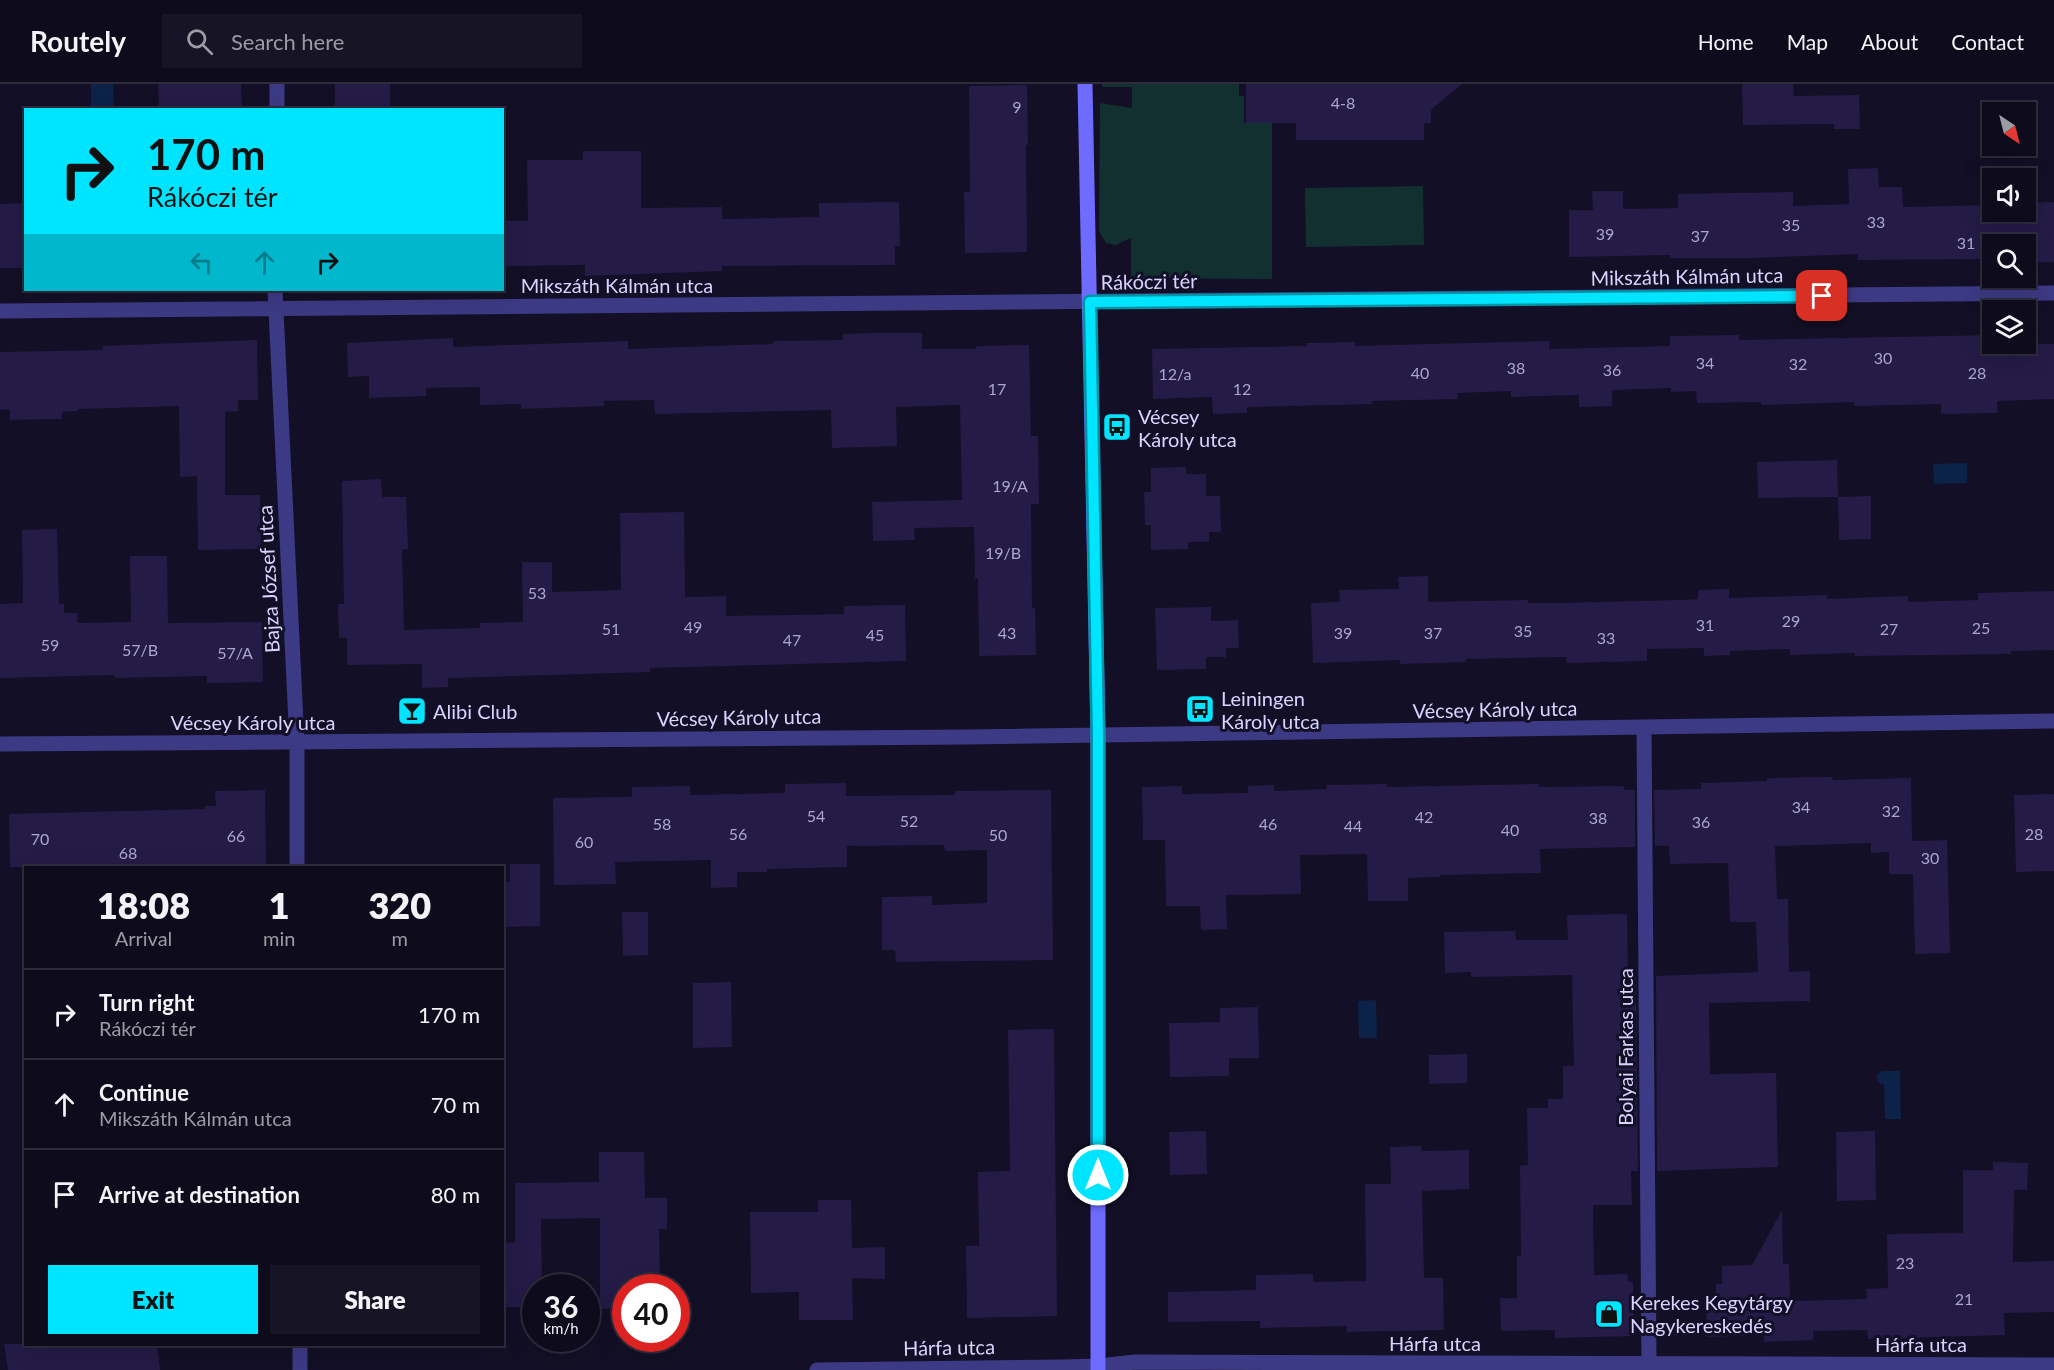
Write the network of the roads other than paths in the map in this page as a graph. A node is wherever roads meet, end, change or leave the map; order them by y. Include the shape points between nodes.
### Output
1 (277, 84) edge
2 (1085, 84) edge
3 (277, 108) edge
4 (275, 291) edge
5 (2054, 293) edge
6 (1428, 299) joint
7 (1090, 302) junction
8 (275, 309) junction
9 (0, 311) edge
10 (2054, 721) edge
11 (1644, 728) junction
12 (1098, 735) junction
13 (297, 743) junction
14 (0, 744) edge
15 (297, 866) edge
16 (300, 1346) edge
17 (1649, 1365) junction
18 (2054, 1365) edge
19 (2030, 1367) edge
20 (1098, 1368) edge
21 (300, 1370) edge
22 (817, 1370) edge

1 - 3 street
2 - 7 street, Rákóczi tér
4 - 8 street, Bajza József utca
5 - 6 street, Mikszáth Kálmán utca
6 - 7 street, Rákóczi tér
7 - 8 street, Mikszáth Kálmán utca
7 - 12 street
8 - 9 street, Mikszáth Kálmán utca
8 - 13 street, Bajza József utca
10 - 11 street, Vécsey Károly utca
11 - 12 street, Vécsey Károly utca
11 - 17 street, Bolyai Farkas utca
12 - 13 street, Vécsey Károly utca
12 - 20 street
13 - 14 street, Vécsey Károly utca
13 - 15 street, Bajza József utca
16 - 21 street
17 - 19 street, Hárfa utca
17 - 20 street, Hárfa utca via 1136,1362
18 - 19 street, Hárfa utca
20 - 22 street, Hárfa utca

